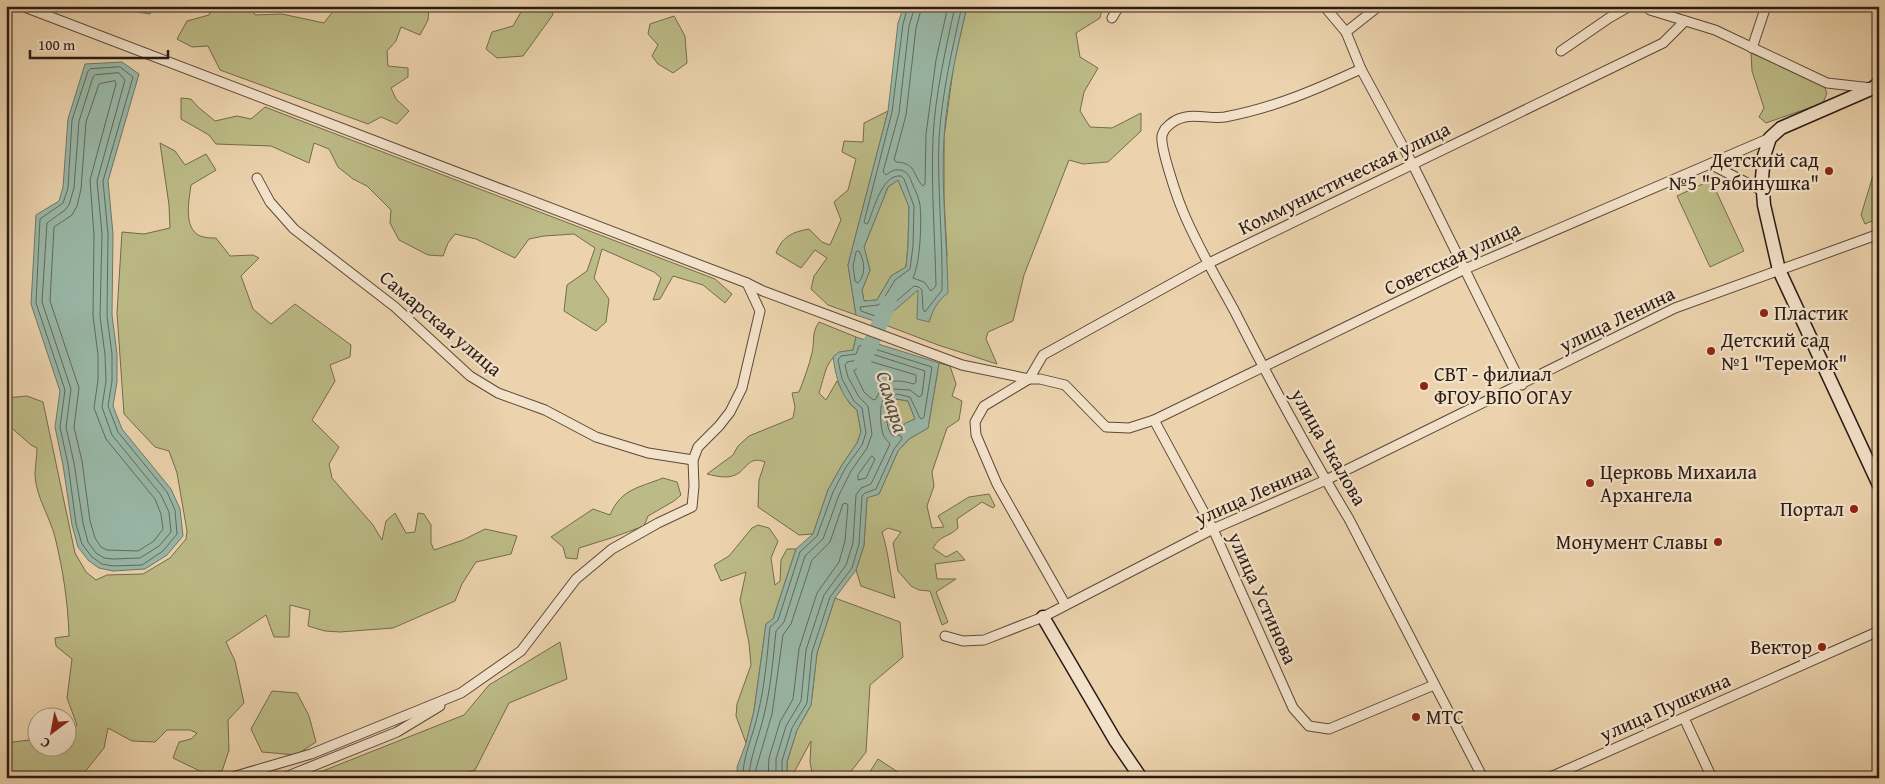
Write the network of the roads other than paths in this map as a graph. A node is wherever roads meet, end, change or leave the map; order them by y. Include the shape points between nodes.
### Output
1 (22, 6) edge
2 (1120, 6) edge
3 (1324, 6) edge
4 (1379, 6) edge
5 (1630, 6) edge
6 (1647, 6) edge
7 (1766, 6) edge
8 (1112, 18) dead end
9 (1685, 21) junction
10 (1346, 32) junction
11 (1752, 48) junction
12 (1561, 50) dead end
13 (1361, 69) junction
14 (1877, 86) edge
15 (1770, 138) junction
16 (1710, 164) junction
17 (1412, 165) junction
18 (257, 178) dead end
19 (1763, 191) junction
20 (1879, 234) edge
21 (1209, 263) junction
22 (1465, 269) junction
23 (1779, 270) junction
24 (746, 283) junction
25 (1263, 366) junction
26 (1029, 380) junction
27 (1522, 385) junction
28 (1154, 420) junction
29 (693, 460) junction
30 (1874, 462) edge
31 (1326, 480) junction
32 (1879, 484) edge
33 (1213, 529) junction
34 (1065, 604) junction
35 (1043, 617) junction
36 (1879, 631) edge
37 (946, 636) dead end
38 (1434, 685) junction
39 (461, 692) junction
40 (1684, 718) junction
41 (229, 778) edge
42 (283, 778) edge
43 (1141, 778) edge
44 (1483, 778) edge
45 (1548, 778) edge
46 (1712, 778) edge

1 - 24 street
2 - 8 street
3 - 10 street
4 - 10 street
5 - 12 street
6 - 9 street via 1650,10
7 - 11 street
9 - 11 street via 1715,30
9 - 17 street, Коммунистическая улица via 1663,43
10 - 13 street
11 - 14 street via 1827,83
13 - 17 street
13 - 21 street, улица Чкалова via 1286,102 1218,118 1197,115 1177,120 1166,129 1162,136 1163,149 1182,209
14 - 15 main road via 1781,128
15 - 16 street, Советская улица
15 - 19 main road via 1764,156
16 - 19 street
16 - 22 street, Советская улица
17 - 21 street, Коммунистическая улица
17 - 22 street
18 - 29 street, Самарская улица via 270,202 294,229 395,307 470,376 498,393 545,410 596,436 648,453
19 - 23 main road
20 - 23 street, улица Ленина
21 - 25 street, улица Чкалова
21 - 26 street, Коммунистическая улица via 1043,355
22 - 25 street, Советская улица
22 - 27 street
23 - 27 street, улица Ленина via 1675,308
23 - 30 main road
24 - 26 street via 962,365
24 - 29 street via 760,311 742,388 730,412 698,447
25 - 28 street, Советская улица
25 - 31 street, улица Чкалова
26 - 28 street via 1040,379 1065,385 1106,427 1130,428
26 - 34 street via 984,406 975,422 976,435 997,484
27 - 31 street, улица Ленина
28 - 33 street, улица Устинова
29 - 39 street via 692,507 612,549 576,579 521,652
30 - 32 main road
31 - 33 street, улица Ленина
31 - 38 street, улица Чкалова
33 - 34 street, улица Ленина
33 - 38 street, улица Устинова via 1293,708 1309,726 1329,730
34 - 35 street, улица Ленина
35 - 37 street, улица Ленина via 984,640 963,641
35 - 43 main road
36 - 40 street, улица Пушкина
38 - 44 street, улица Чкалова
39 - 41 street via 311,754
39 - 42 street via 397,732
40 - 45 street, улица Пушкина
40 - 46 street

